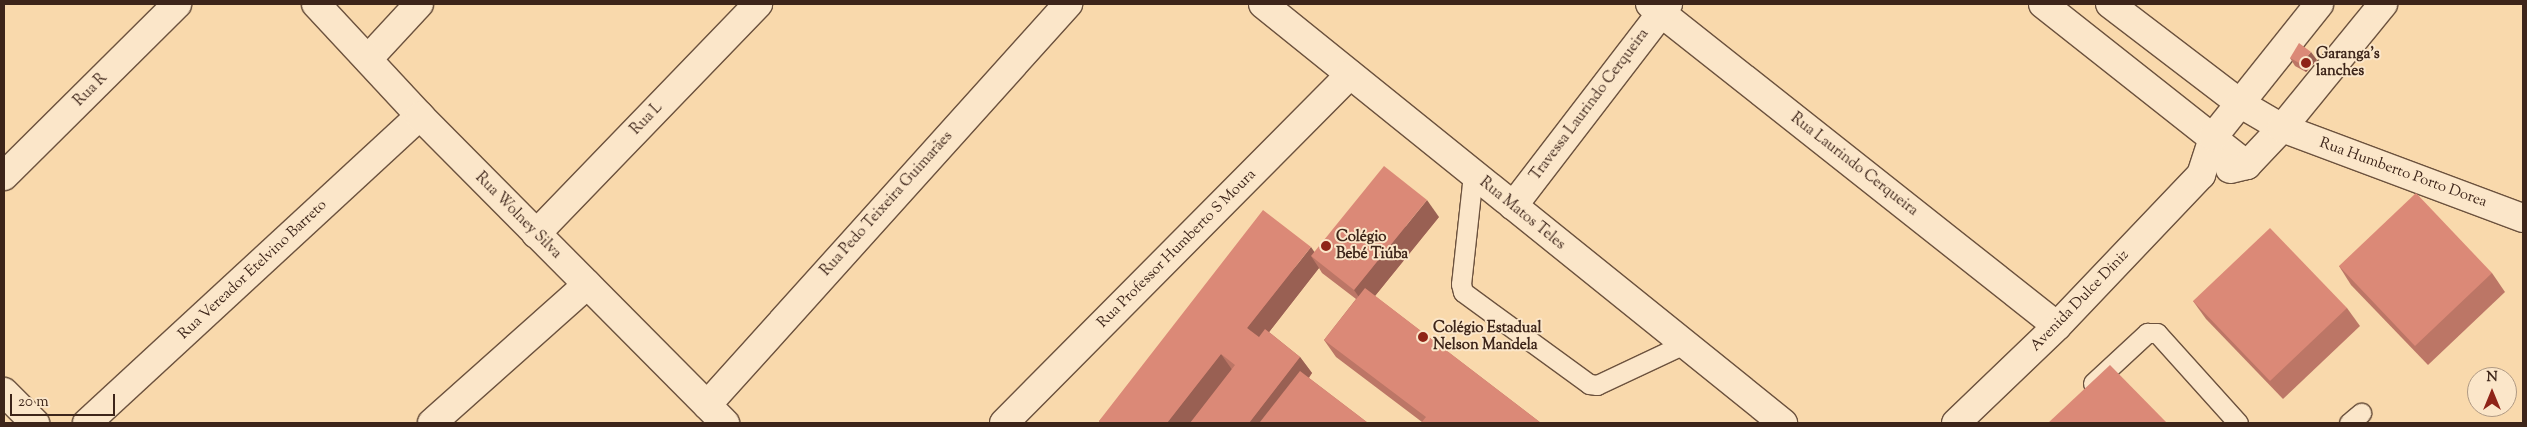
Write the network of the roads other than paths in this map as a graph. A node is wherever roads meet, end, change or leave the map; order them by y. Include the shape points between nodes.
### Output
1 (177, 4) edge
2 (316, 4) edge
3 (420, 4) edge
4 (758, 4) edge
5 (1068, 4) edge
6 (1262, 4) edge
7 (2043, 4) edge
8 (2110, 4) edge
9 (2319, 4) edge
10 (2383, 4) edge
11 (1660, 7) edge
12 (368, 59) junction
13 (1350, 75) junction
14 (2241, 104) junction
15 (420, 116) junction
16 (2282, 128) junction
17 (2212, 137) junction
18 (2247, 165) junction
19 (1473, 174) junction
20 (2200, 175) junction
21 (4, 176) edge
22 (1513, 206) junction
23 (2523, 218) edge
24 (536, 234) junction
25 (587, 285) junction
26 (2057, 326) junction
27 (1684, 344) junction
28 (4, 392) edge
29 (2078, 397) edge
30 (716, 414) edge
31 (35, 423) edge
32 (87, 423) edge
33 (432, 423) edge
34 (1004, 423) edge
35 (1783, 423) edge
36 (1956, 423) edge
37 (2238, 423) edge

1 - 21 street, Rua R
2 - 12 street, Rua Wolney Silva
3 - 12 street
4 - 24 street, Rua L
5 - 30 street, Rua Pedo Teixeira Guimarães
6 - 13 street, Rua Matos Teles
7 - 17 street
8 - 14 street, Rua Humberto Porto Dorea
9 - 14 street, Avenida Dulce Diniz
10 - 16 street
11 - 22 street, Travessa Laurindo Cerqueira
11 - 26 street, Rua Laurindo Cerqueira
12 - 15 street, Rua Wolney Silva
13 - 19 street, Rua Matos Teles
13 - 34 street, Rua Professor Humberto S Moura
14 - 16 street, Rua Humberto Porto Dorea
14 - 17 street, Avenida Dulce Diniz
15 - 24 street, Rua Wolney Silva
15 - 32 street, Rua Vereador Etelvino Barreto
16 - 18 street
16 - 23 street, Rua Humberto Porto Dorea
17 - 18 street
17 - 20 street, Avenida Dulce Diniz
18 - 20 street
19 - 22 street, Rua Matos Teles
19 - 27 lane via 1461,284 1463,292 1589,384 1597,385
20 - 26 street, Avenida Dulce Diniz
22 - 27 street, Rua Matos Teles
24 - 25 street, Rua Wolney Silva
25 - 30 street, Rua Wolney Silva
25 - 33 street
26 - 36 street, Avenida Dulce Diniz
27 - 35 street, Rua Matos Teles
28 - 31 street
29 - 37 lane via 2147,333 2156,333

